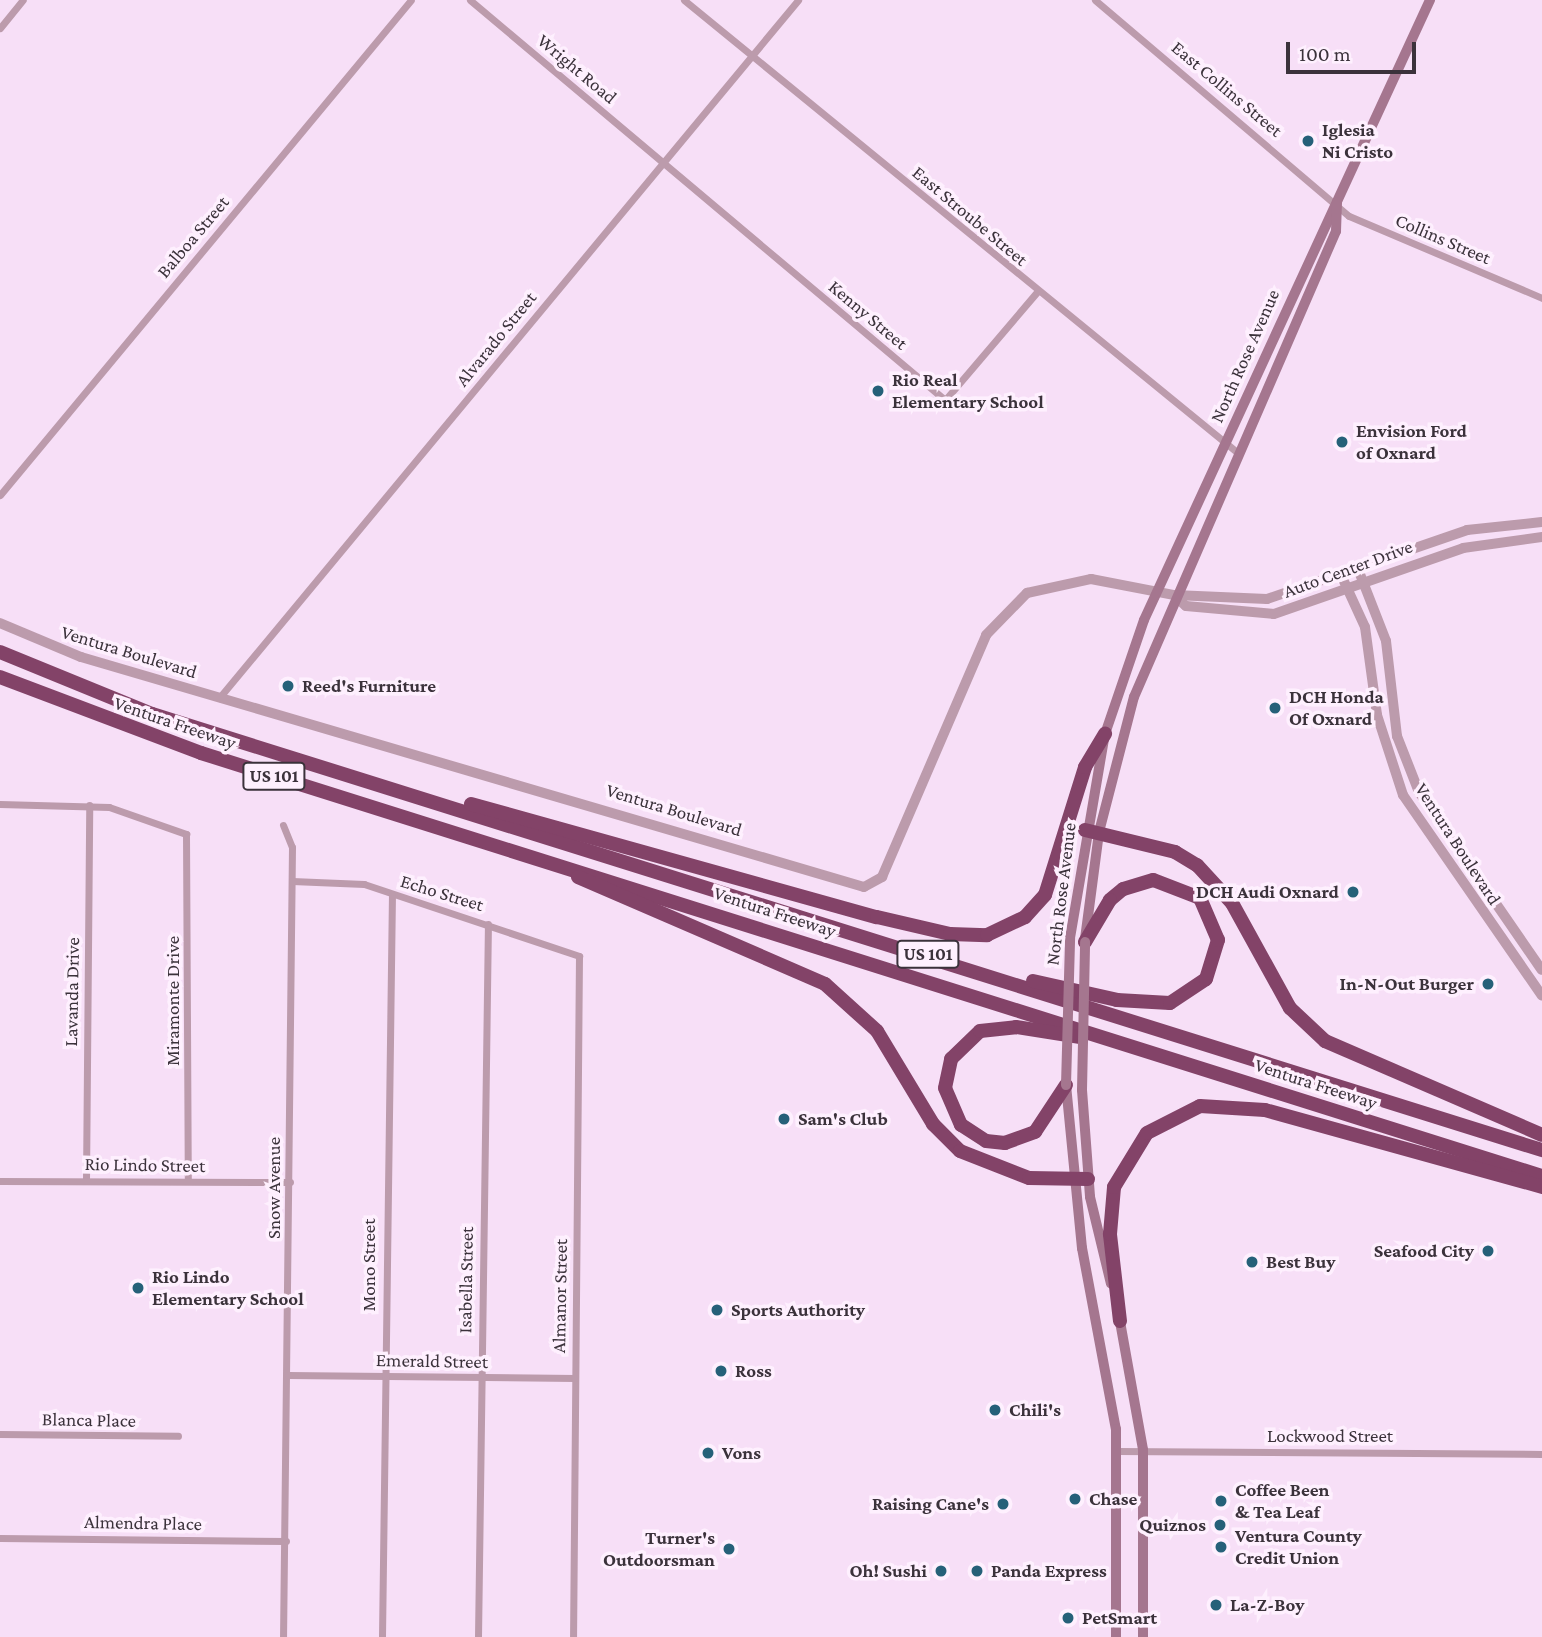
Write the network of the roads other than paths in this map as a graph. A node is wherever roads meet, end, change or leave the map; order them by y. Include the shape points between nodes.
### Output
1 (23, 0) edge
2 (411, 0) edge
3 (470, 0) edge
4 (684, 0) edge
5 (798, 0) edge
6 (1095, 0) edge
7 (1430, 0) edge
8 (0, 28) edge
9 (752, 56) junction
10 (663, 163) junction
11 (1337, 202) junction
12 (1037, 292) junction
13 (1542, 298) edge
14 (1225, 446) junction
15 (1238, 453) junction
16 (0, 495) edge
17 (1542, 522) edge
18 (1542, 537) edge
19 (1358, 569) junction
20 (1342, 577) junction
21 (1364, 583) junction
22 (1350, 590) junction
23 (1160, 592) junction
24 (1174, 595) junction
25 (0, 623) edge
26 (0, 652) edge
27 (0, 677) edge
28 (219, 698) junction
29 (1105, 734) junction
30 (403, 790) junction
31 (0, 804) edge
32 (89, 805) junction
33 (283, 825) dead end
34 (1092, 831) junction
35 (553, 862) junction
36 (292, 881) junction
37 (392, 894) junction
38 (488, 924) junction
39 (1085, 942) junction
40 (579, 956) joint
41 (1542, 970) edge
42 (1002, 978) junction
43 (1542, 996) edge
44 (1118, 1041) junction
45 (1066, 1084) junction
46 (1542, 1135) edge
47 (1542, 1150) edge
48 (1542, 1176) edge
49 (86, 1180) junction
50 (0, 1181) edge
51 (188, 1181) junction
52 (1080, 1181) junction
53 (290, 1182) junction
54 (1542, 1187) edge
55 (1120, 1321) junction
56 (288, 1375) junction
57 (384, 1376) junction
58 (481, 1377) junction
59 (575, 1378) junction
60 (0, 1434) edge
61 (178, 1436) dead end
62 (1143, 1450) junction
63 (1117, 1451) junction
64 (1542, 1454) edge
65 (0, 1538) edge
66 (286, 1541) junction
67 (283, 1637) edge
68 (382, 1637) edge
69 (478, 1637) edge
70 (573, 1637) edge
71 (1116, 1637) edge
72 (1143, 1637) edge

1 - 8 street
2 - 16 street, Balboa Street
3 - 10 street, Wright Road
4 - 9 street, East Stroube Street
5 - 9 street, Alvarado Street
6 - 11 street, East Collins Street
7 - 11 main road, North Rose Avenue
9 - 10 street, Alvarado Street
9 - 12 street, East Stroube Street
10 - 12 street, Kenny Street via 945,400
10 - 28 street, Alvarado Street
11 - 13 street, Collins Street via 1349,216
11 - 14 main road, North Rose Avenue
11 - 15 main road, North Rose Avenue via 1336,230
12 - 14 street, East Stroube Street
14 - 15 street, East Stroube Street
14 - 23 main road, North Rose Avenue
15 - 24 main road, North Rose Avenue
17 - 19 street, Auto Center Drive via 1466,530
18 - 21 street, Auto Center Drive via 1463,548
19 - 20 street, Auto Center Drive
19 - 21 street, Ventura Boulevard
20 - 22 street, Ventura Boulevard
20 - 24 street, Auto Center Drive via 1267,599
21 - 22 street, Auto Center Drive
21 - 41 street, Ventura Boulevard via 1385,641 1397,736 1419,792
22 - 24 street, Auto Center Drive via 1295,609 1255,615 1186,606
22 - 43 street, Ventura Boulevard via 1370,646 1377,715 1397,783
23 - 24 street, Ventura Boulevard
23 - 28 street, Ventura Boulevard via 1076,579 1042,586 1004,611 986,635 882,877 868,887
23 - 29 main road, North Rose Avenue
24 - 34 main road, North Rose Avenue
25 - 28 street, Ventura Boulevard via 80,657
26 - 30 highway, Ventura Freeway / US 101 via 152,714
27 - 35 highway, Ventura Freeway / US 101 via 174,744
29 - 30 highway via 1085,767 1045,895 1013,925 972,936 877,917 522,814
29 - 34 main road, North Rose Avenue
30 - 42 highway, Ventura Freeway / US 101
31 - 32 street
32 - 49 street, Lavanda Drive
32 - 51 street, Miramonte Drive via 176,828 190,848
33 - 36 street, Snow Avenue via 292,847
34 - 39 main road, North Rose Avenue
34 - 45 main road, North Rose Avenue, bridge via 1070,938
34 - 46 highway via 1175,852 1215,881 1279,991 1325,1041
35 - 44 highway, Ventura Freeway / US 101
35 - 52 highway via 825,984 877,1031 933,1124 960,1152 1011,1174
36 - 37 street, Echo Street via 352,882
36 - 53 street, Snow Avenue
37 - 38 street, Echo Street
37 - 57 street, Mono Street
38 - 40 street, Echo Street
38 - 58 street, Isabella Street
39 - 42 highway via 1110,900 1123,889 1153,880 1200,898 1219,940 1206,979 1170,1003 1138,1003
39 - 52 main road, North Rose Avenue, bridge
40 - 59 street, Almanor Street
42 - 47 highway, Ventura Freeway / US 101
44 - 45 highway via 993,1027 958,1048 944,1088 961,1125 986,1141 1005,1143 1035,1132
44 - 48 highway, Ventura Freeway / US 101
45 - 52 main road, North Rose Avenue
49 - 50 street, Rio Lindo Street
49 - 51 street, Rio Lindo Street
51 - 53 street, Rio Lindo Street
52 - 55 main road, North Rose Avenue
52 - 63 main road, North Rose Avenue
53 - 56 street, Snow Avenue
54 - 55 highway via 1265,1110 1200,1106 1147,1132 1114,1187 1110,1234
55 - 62 main road, North Rose Avenue
56 - 57 street, Emerald Street
56 - 66 street, Snow Avenue
57 - 58 street, Emerald Street
57 - 68 street, Mono Street
58 - 59 street, Emerald Street
58 - 69 street, Isabella Street
59 - 70 street, Almanor Street
60 - 61 street, Blanca Place
62 - 63 street, Lockwood Street
62 - 64 street, Lockwood Street
62 - 72 main road, North Rose Avenue
63 - 71 main road, North Rose Avenue
65 - 66 street, Almendra Place
66 - 67 street, Snow Avenue

